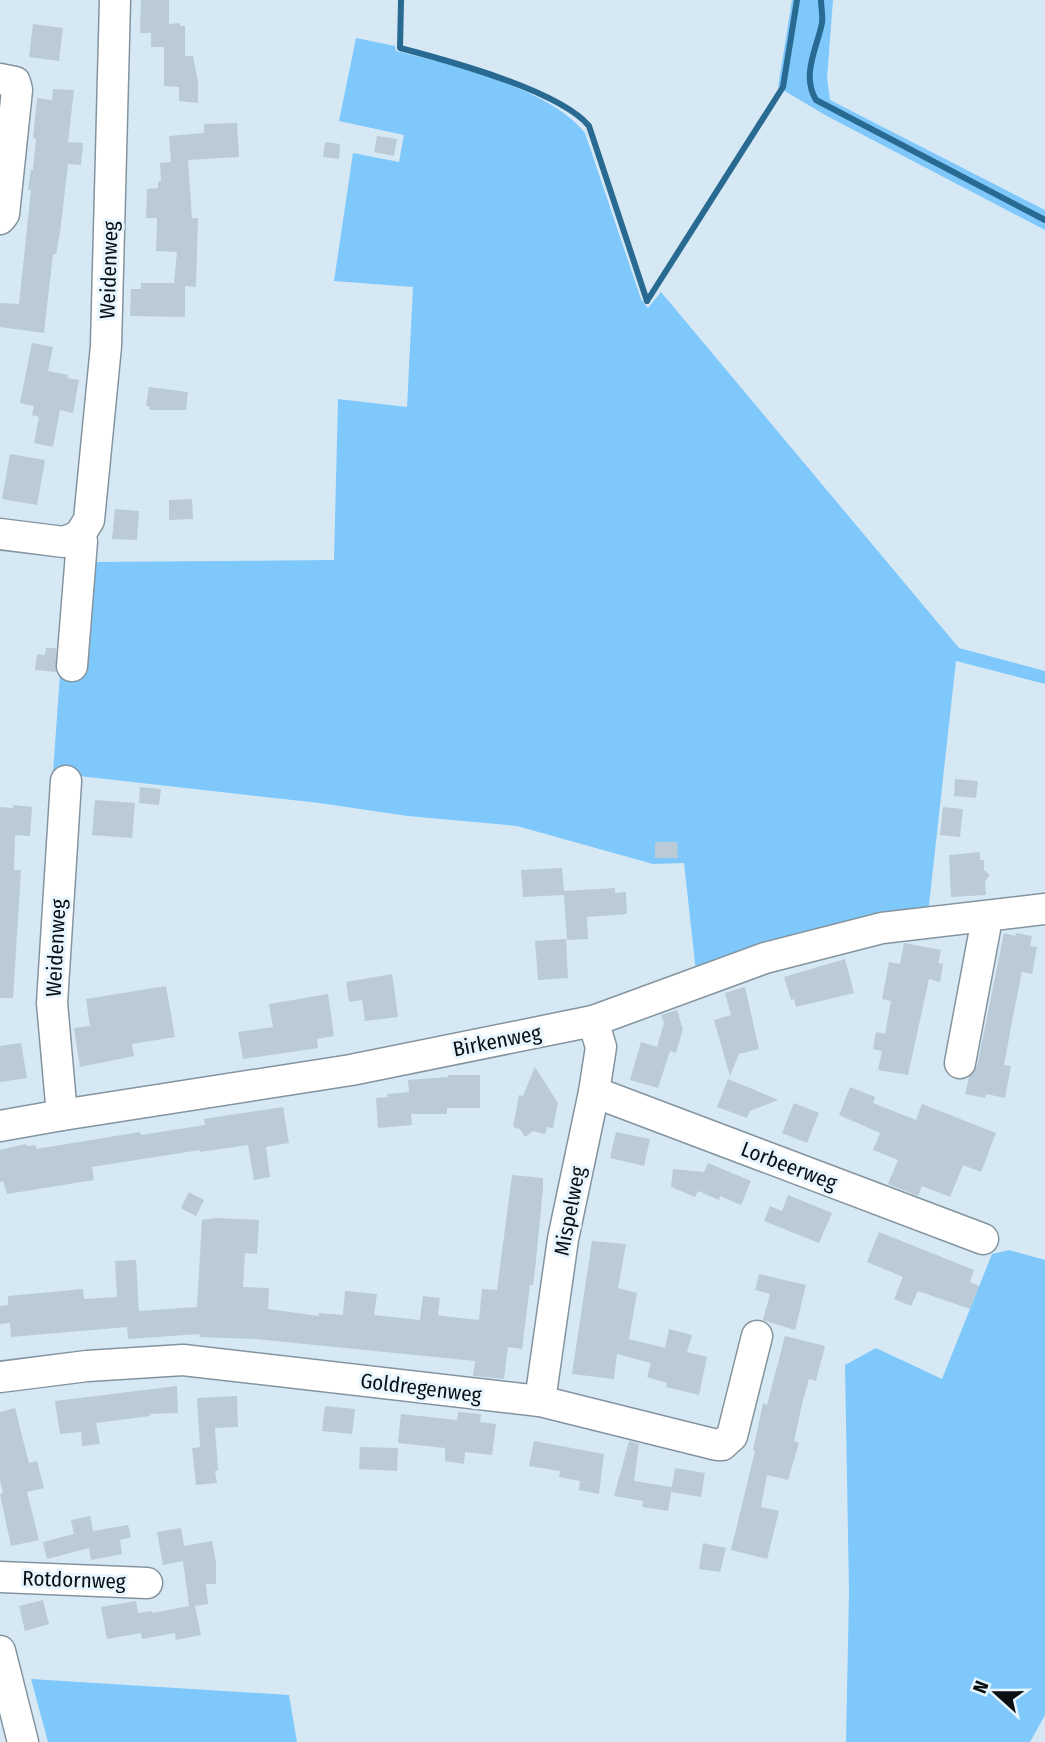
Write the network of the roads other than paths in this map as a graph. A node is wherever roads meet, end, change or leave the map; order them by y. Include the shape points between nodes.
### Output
1 (115, 0) edge
2 (0, 79) edge
3 (0, 219) edge
4 (0, 534) edge
5 (79, 536) junction
6 (72, 666) dead end
7 (66, 782) dead end
8 (1045, 909) edge
9 (984, 917) junction
10 (593, 1021) junction
11 (960, 1063) dead end
12 (594, 1092) junction
13 (62, 1115) junction
14 (0, 1126) edge
15 (983, 1239) dead end
16 (757, 1336) dead end
17 (0, 1377) edge
18 (540, 1402) junction
19 (0, 1577) edge
20 (147, 1583) dead end
21 (1, 1657) edge
22 (23, 1742) edge

1 - 5 street, Weidenweg via 106,346 89,520
2 - 3 street via 15,82 17,90 5,214
4 - 5 street via 64,542
5 - 6 street
7 - 13 street, Weidenweg via 52,1003
8 - 9 street, Birkenweg
9 - 10 street, Birkenweg via 882,928 765,958
9 - 11 street
10 - 12 street, Mispelweg via 601,1047
10 - 13 street, Birkenweg via 351,1070
12 - 15 street, Lorbeerweg
12 - 18 street, Mispelweg via 563,1239
13 - 14 street, Birkenweg
16 - 18 street, Goldregenweg via 732,1436 722,1445
17 - 18 street, Goldregenweg via 183,1360
19 - 20 street, Rotdornweg
21 - 22 street

